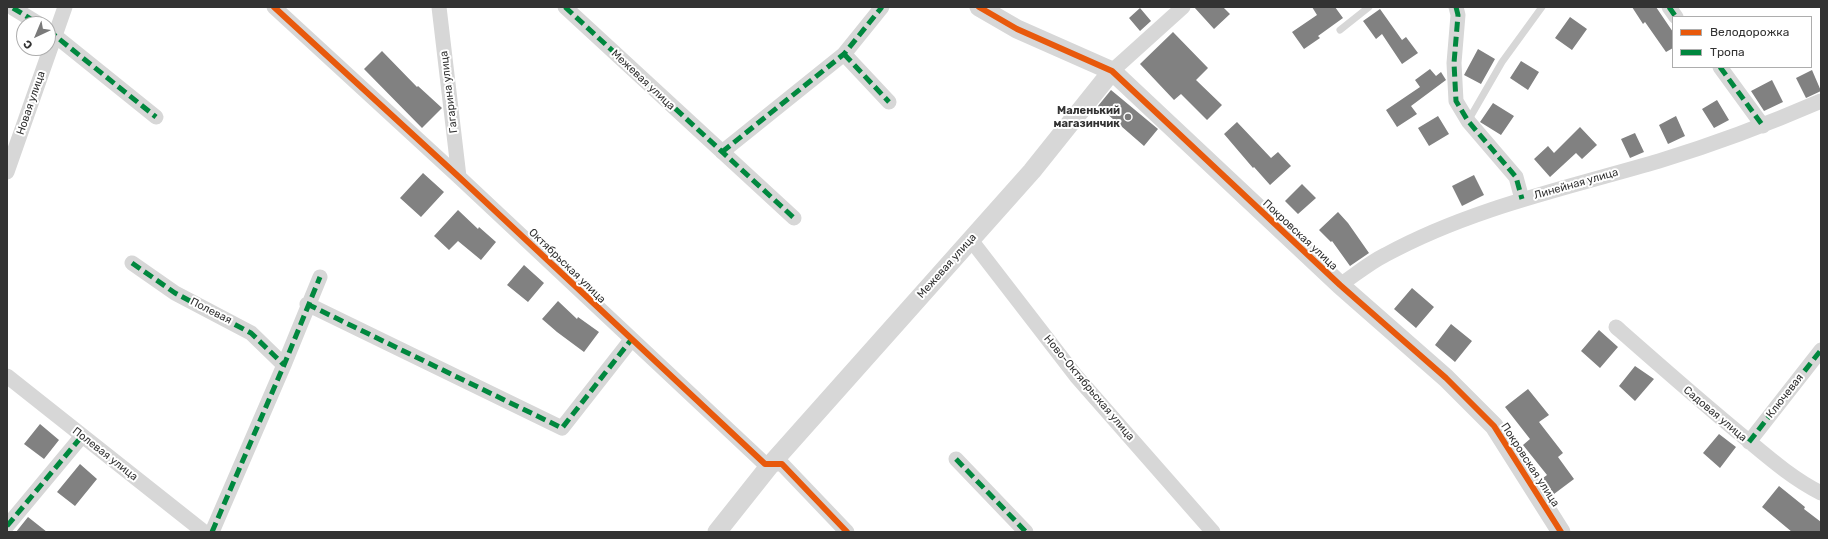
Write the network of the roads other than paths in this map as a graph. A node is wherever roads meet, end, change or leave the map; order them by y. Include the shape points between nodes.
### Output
1 (65, 7) edge
2 (274, 7) edge
3 (439, 7) edge
4 (564, 7) edge
5 (882, 7) edge
6 (979, 7) edge
7 (1183, 7) edge
8 (1369, 7) edge
9 (1456, 7) edge
10 (1542, 7) edge
11 (1669, 7) edge
12 (13, 8) dead end
13 (26, 16) edge
14 (1675, 16) edge
15 (56, 24) edge
16 (1340, 30) dead end
17 (56, 35) edge
18 (844, 54) junction
19 (44, 56) edge
20 (1721, 68) edge
21 (1112, 71) junction
22 (1821, 101) edge
23 (889, 102) dead end
24 (156, 117) dead end
25 (1468, 121) junction
26 (1763, 126) junction
27 (722, 152) junction
28 (7, 172) edge
29 (459, 177) junction
30 (1522, 199) junction
31 (794, 218) dead end
32 (971, 240) junction
33 (132, 263) dead end
34 (320, 277) dead end
35 (1340, 285) junction
36 (307, 304) junction
37 (1616, 327) dead end
38 (631, 340) junction
39 (1821, 350) edge
40 (284, 365) junction
41 (7, 376) edge
42 (82, 436) junction
43 (1749, 442) junction
44 (956, 459) dead end
45 (771, 464) junction
46 (1821, 493) edge
47 (7, 526) edge
48 (1018, 530) edge
49 (204, 532) edge
50 (212, 532) edge
51 (717, 532) edge
52 (847, 532) edge
53 (1213, 532) edge
54 (1561, 532) edge

1 - 15 street, Новая улица
2 - 29 street, Октябрьская улица
3 - 29 street, Гагарина улица
4 - 27 street, Межевая улица
5 - 18 street
6 - 21 street, Покровская улица via 1017,29
7 - 21 street, Межевая улица
8 - 16 lane
9 - 25 street via 1456,101
10 - 25 lane via 1502,62
11 - 14 street
12 - 13 street
17 - 24 street
18 - 23 street
18 - 27 street
19 - 28 street, Новая улица
20 - 26 street
21 - 32 street, Межевая улица via 1032,171
21 - 35 street, Покровская улица
22 - 26 street, Линейная улица
25 - 30 street via 1516,177
26 - 30 street, Линейная улица via 1660,160
27 - 31 street, Межевая улица
29 - 38 street, Октябрьская улица
30 - 35 street, Линейная улица via 1424,236 1384,255
32 - 45 street, Межевая улица
32 - 53 street, Ново-Октябрьская улица via 1076,376
33 - 40 street, Полевая via 175,293 251,333
34 - 36 street
35 - 54 street, Покровская улица via 1446,378 1494,426
36 - 38 street via 562,428
36 - 40 street
37 - 43 street, Садовая улица
38 - 45 street, Октябрьская улица via 765,464
39 - 43 street, Ключевая
40 - 50 street
41 - 42 street, Полевая улица
42 - 47 street
42 - 49 street, Полевая улица
43 - 46 street, Садовая улица via 1781,468
44 - 48 street
45 - 51 street, Межевая улица
45 - 52 street, Октябрьская улица via 782,464

